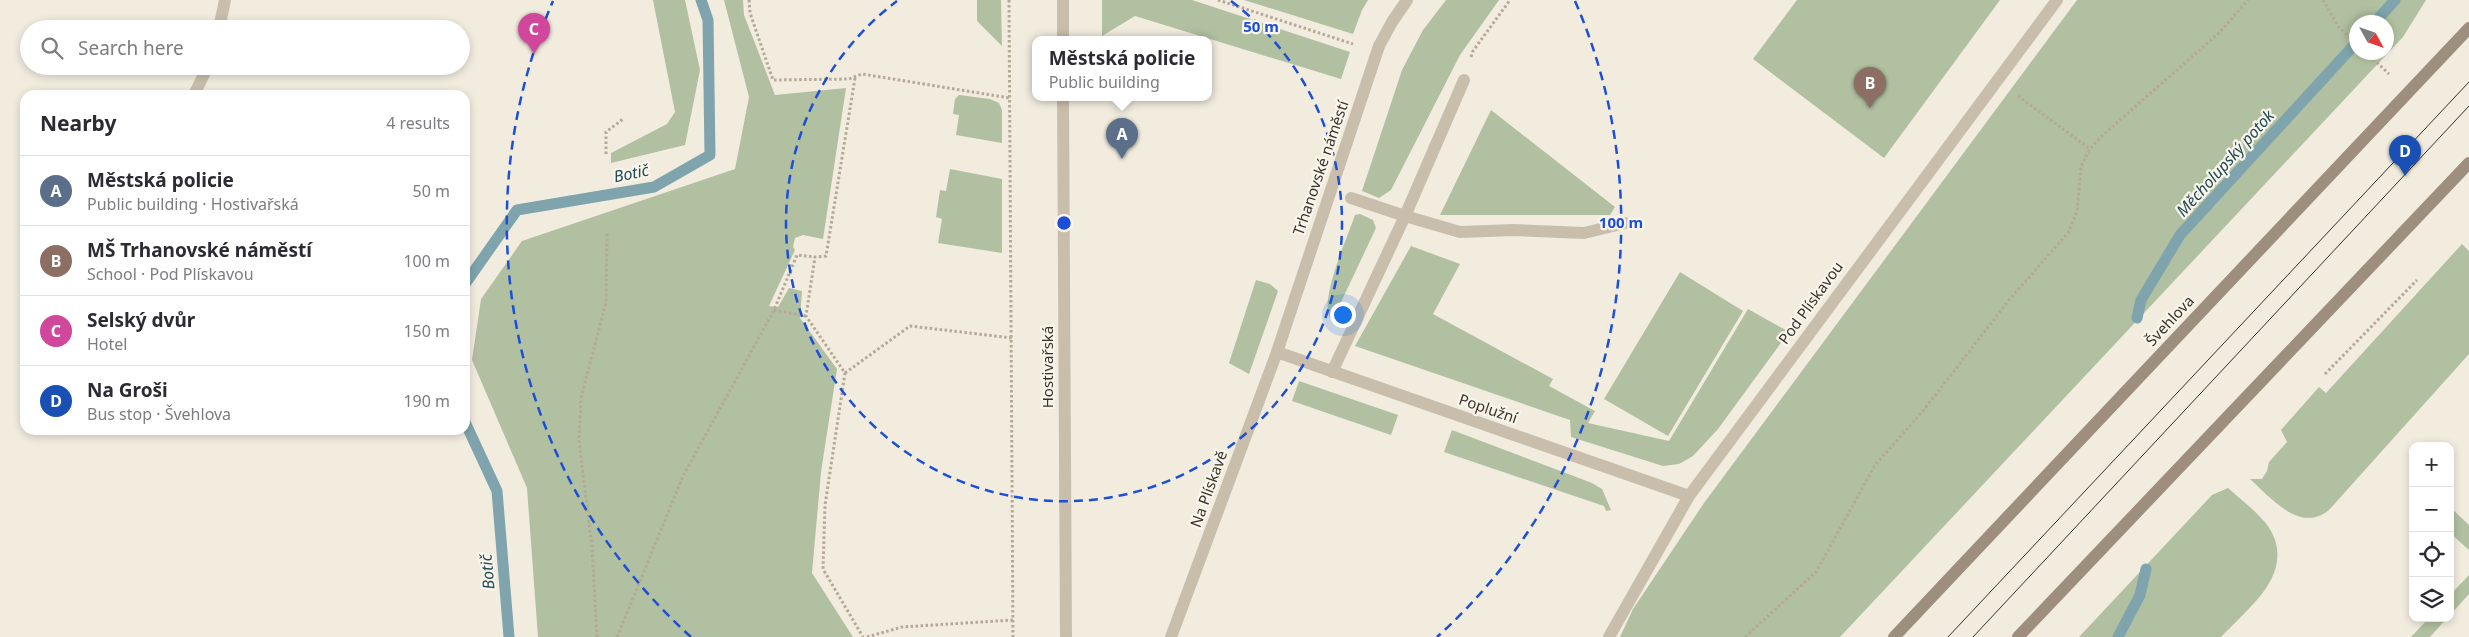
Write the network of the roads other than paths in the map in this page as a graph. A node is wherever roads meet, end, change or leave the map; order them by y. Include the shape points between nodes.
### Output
1 (226, 0) edge
2 (1063, 0) edge
3 (1407, 0) edge
4 (2057, 0) edge
5 (221, 20) edge
6 (2469, 28) edge
7 (1063, 36) edge
8 (204, 75) edge
9 (1464, 80) road end
10 (196, 90) edge
11 (1063, 101) edge
12 (2469, 163) edge
13 (1351, 198) dead end
14 (1405, 216) junction
15 (1624, 223) dead end
16 (1277, 352) junction
17 (1332, 372) junction
18 (1689, 496) junction
19 (1066, 637) edge
20 (1171, 637) edge
21 (1609, 637) edge
22 (1894, 637) edge
23 (2018, 637) edge

1 - 5 street
2 - 7 street
3 - 16 street, Trhanovské náměstí via 1380,46
4 - 18 street, Pod Plískavou
6 - 22 main road, Švehlova
8 - 10 street
9 - 14 street
11 - 19 street, Hostivařská
12 - 23 main road
13 - 14 street
14 - 15 street via 1460,232 1584,233
14 - 17 street
16 - 17 street, Poplužní
16 - 20 street, Na Plískavě
17 - 18 street, Poplužní
18 - 21 street, Pod Plískavou

